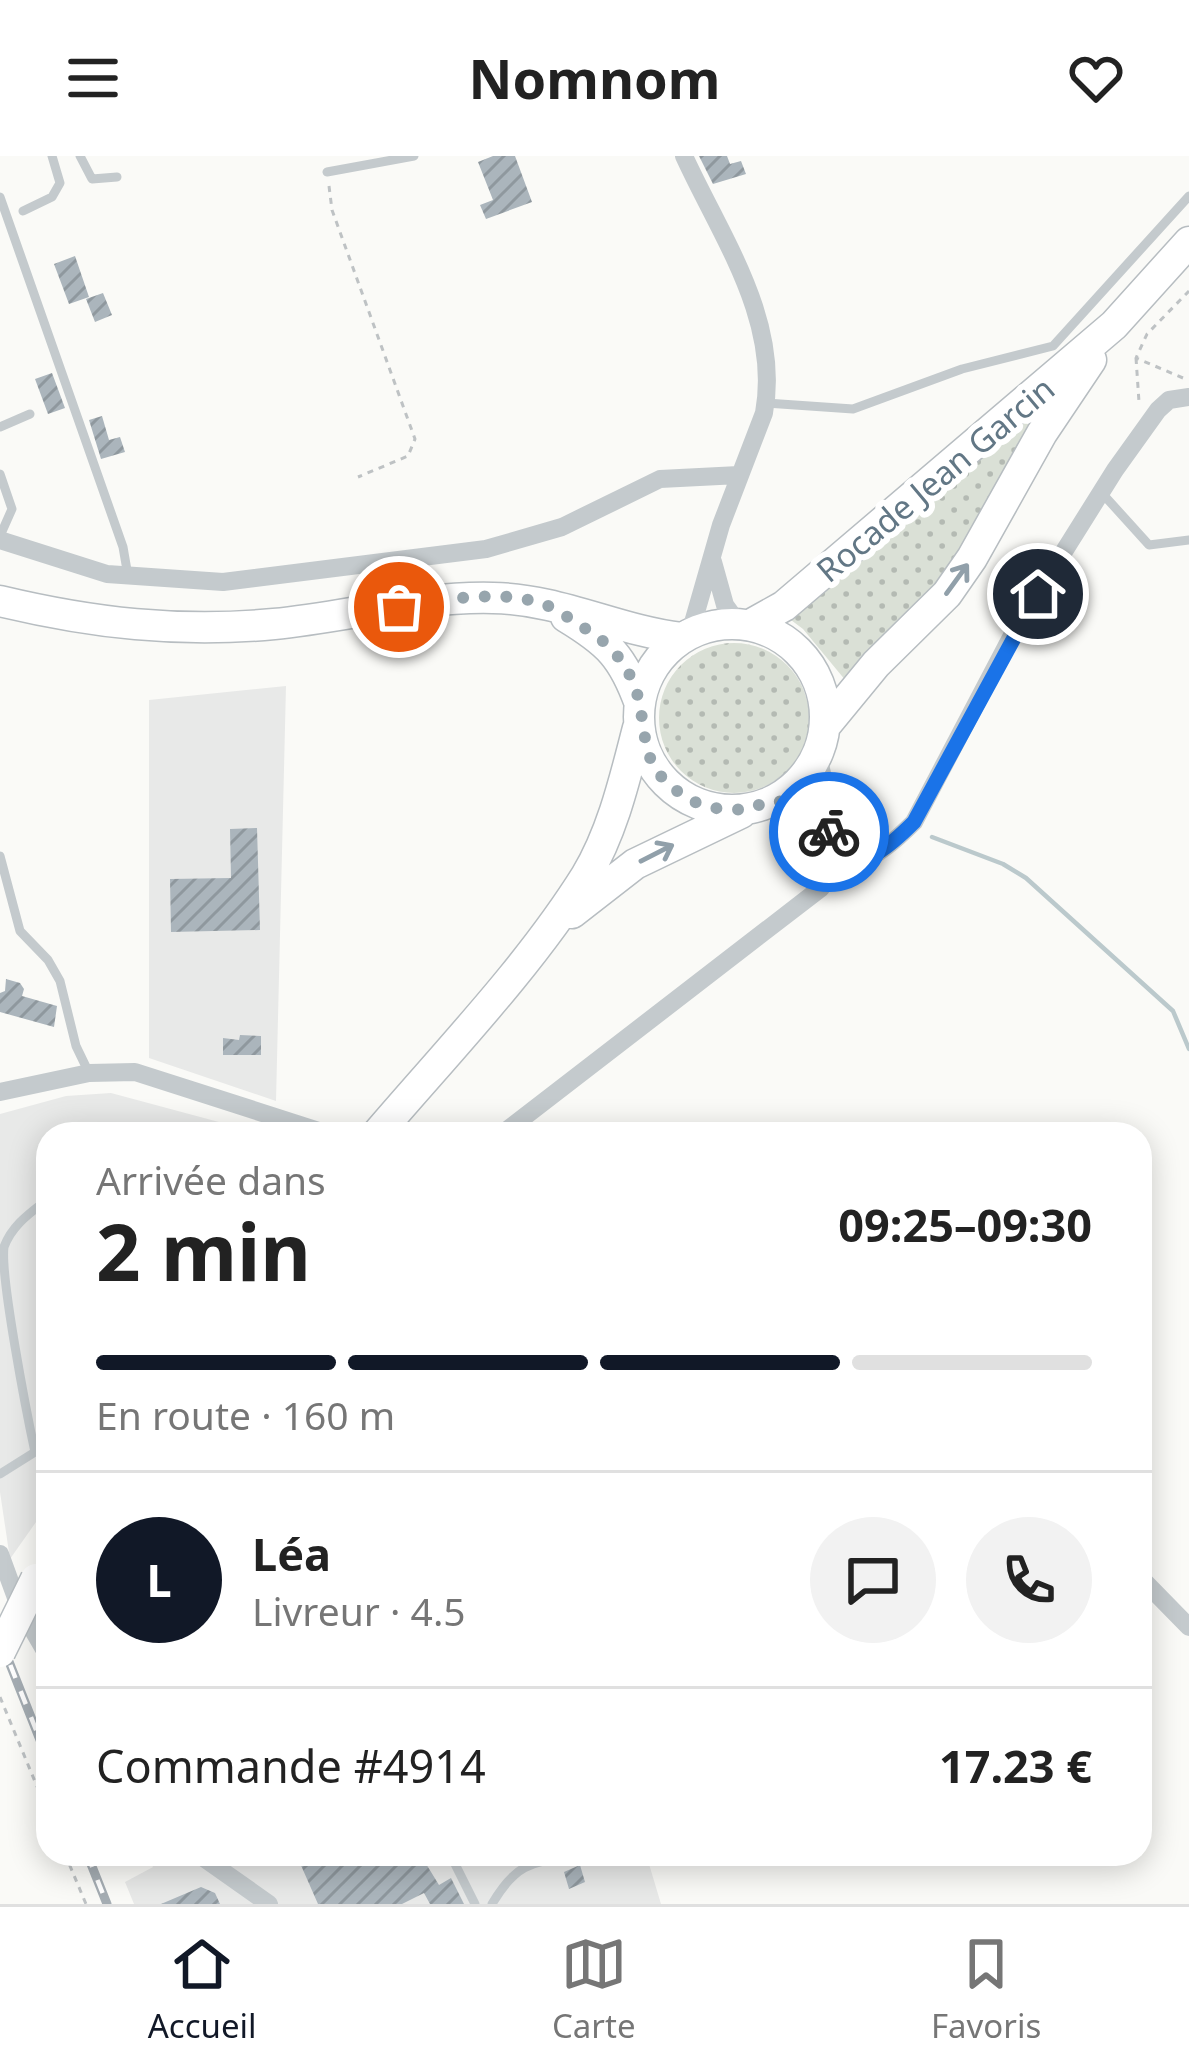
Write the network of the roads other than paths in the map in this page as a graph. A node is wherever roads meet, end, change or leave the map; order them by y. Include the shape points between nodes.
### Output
1 (52, 156) edge
2 (80, 156) edge
3 (414, 156) edge
4 (684, 156) edge
5 (327, 172) road end
6 (117, 177) dead end
7 (1189, 196) edge
8 (1, 203) edge
9 (23, 211) dead end
10 (1189, 242) edge
11 (1114, 325) junction
12 (1189, 397) edge
13 (766, 404) junction
14 (30, 414) dead end
15 (0, 427) edge
16 (0, 473) edge
17 (740, 475) junction
18 (1101, 492) junction
19 (0, 538) edge
20 (1189, 540) edge
21 (712, 556) junction
22 (128, 576) junction
23 (0, 601) edge
24 (546, 605) junction
25 (744, 624) junction
26 (686, 636) junction
27 (639, 713) junction
28 (822, 741) junction
29 (761, 805) junction
30 (836, 840) junction
31 (0, 856) edge
32 (834, 863) junction
33 (532, 950) junction
34 (89, 1073) junction
35 (0, 1092) edge
36 (287, 1122) edge
37 (387, 1122) edge
38 (518, 1122) edge
39 (36, 1208) edge
40 (0, 1474) edge
41 (0, 1554) edge
42 (36, 1581) edge
43 (1152, 1589) edge
44 (1189, 1627) edge
45 (36, 1633) edge
46 (0, 1652) edge
47 (215, 1866) edge
48 (456, 1866) edge
49 (523, 1866) edge
50 (269, 1904) edge
51 (475, 1904) edge
52 (492, 1904) edge

1 - 9 lane via 60,183 52,197
2 - 6 lane via 92,179
3 - 5 lane
4 - 13 street via 764,334
7 - 13 lane via 1053,346 853,409
8 - 22 lane
10 - 11 main road, Rocade Jean Garcin
11 - 25 main road, Rocade Jean Garcin via 799,594
28 -> 11 main road, Rocade Jean Garcin via 876,664 972,558
12 - 18 street via 1169,400
13 - 17 street
14 - 15 lane
16 - 19 lane via 12,509
17 - 21 street
17 - 22 street via 660,479 562,527 487,549 223,582
18 - 20 lane via 1149,545
18 - 32 street via 1016,628 914,822 871,856
19 - 22 street
21 - 25 street via 724,605
21 - 26 street
23 - 24 main road via 70,618 194,628 488,598
24 - 26 main road
24 - 27 main road via 619,656
25 - 26 main road
25 - 28 main road via 787,642 815,673 824,699
26 - 27 main road via 653,667
27 - 29 main road via 646,753 688,799 718,809
27 - 33 main road via 609,827
28 - 29 main road via 807,774
28 - 30 street
29 - 30 street via 814,819
33 -> 29 main road via 635,864
30 - 32 street
31 - 34 lane via 20,931 60,981
32 - 38 street via 801,906
33 - 37 main road
34 - 35 street
34 - 36 street via 135,1072
39 - 40 lane via 2,1251 35,1452
41 - 45 street
42 - 46 main road, bridge
43 - 44 street
47 - 50 street
48 - 51 lane
49 - 52 lane

